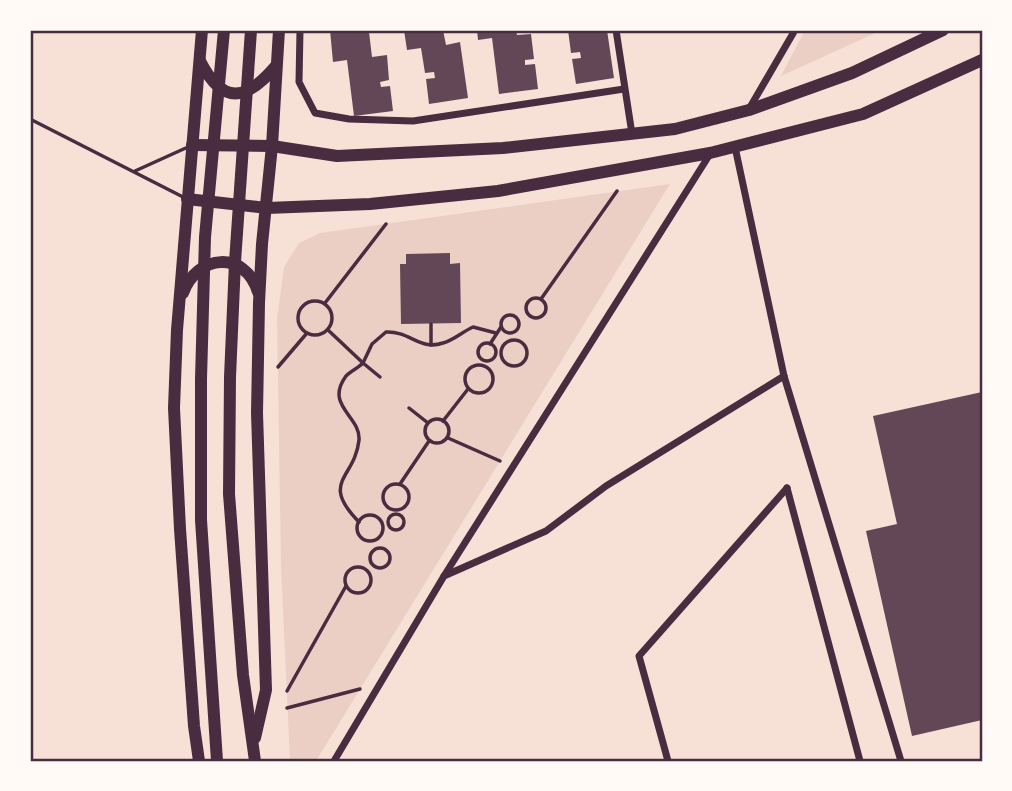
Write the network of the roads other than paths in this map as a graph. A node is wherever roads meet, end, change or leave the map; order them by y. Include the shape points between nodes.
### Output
1 (202, 30) edge
2 (224, 30) edge
3 (251, 30) edge
4 (279, 30) edge
5 (300, 30) edge
6 (616, 30) edge
7 (795, 30) edge
8 (943, 30) edge
9 (982, 60) edge
10 (200, 61) junction
11 (276, 66) junction
12 (624, 89) junction
13 (749, 110) junction
14 (30, 119) edge
15 (632, 134) junction
16 (192, 145) junction
17 (271, 146) junction
18 (735, 147) junction
19 (710, 153) junction
20 (135, 171) junction
21 (187, 199) junction
22 (267, 208) junction
23 (180, 303) junction
24 (259, 303) junction
25 (783, 376) junction
26 (444, 576) junction
27 (253, 747) junction
28 (199, 761) edge
29 (217, 761) edge
30 (255, 761) edge
31 (334, 761) edge
32 (668, 761) edge
33 (860, 761) edge
34 (901, 761) edge

1 - 10 main road
2 - 29 main road via 205,237 201,379 201,520
3 - 27 main road via 230,377 229,494
4 - 11 main road
5 - 12 street via 299,82 315,113 413,121
6 - 12 street
7 - 13 street
8 - 13 main road via 852,73
9 - 18 main road via 863,114
10 - 11 main road via 219,88 233,93 259,86
10 - 16 main road
11 - 17 main road
12 - 15 street
13 - 15 main road via 675,129
14 - 20 lane
15 - 17 main road via 503,148 337,156
16 - 17 main road
16 - 20 lane
16 - 21 main road
17 - 22 main road
18 - 19 main road
18 - 25 street
19 - 22 main road via 498,191 370,204
19 - 26 street
20 - 21 lane
21 - 22 main road
21 - 23 main road
22 - 24 main road
23 - 24 main road via 191,277 221,262 244,269 253,278
23 - 28 main road via 174,408
24 - 27 main road via 257,413 266,690
25 - 26 street via 606,486 546,531
25 - 34 street
26 - 31 street
27 - 30 main road
32 - 33 street via 639,656 787,488

